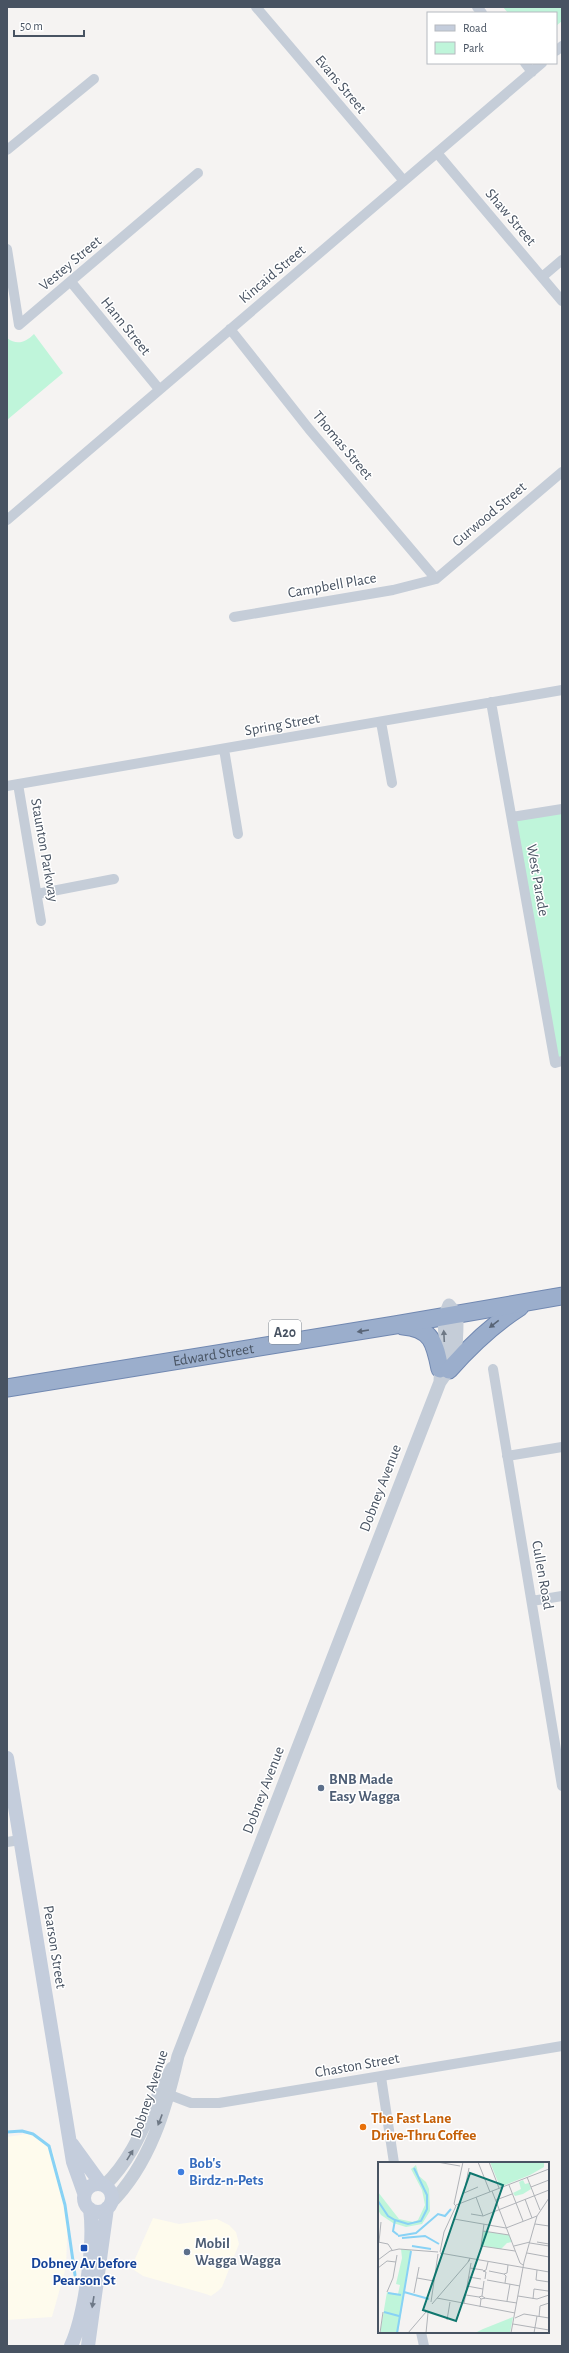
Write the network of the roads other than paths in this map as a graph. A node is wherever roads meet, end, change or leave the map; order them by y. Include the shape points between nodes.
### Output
1 (256, 7) edge
2 (526, 64) edge
3 (541, 64) edge
4 (532, 72) junction
5 (94, 79) dead end
6 (7, 150) edge
7 (437, 153) junction
8 (198, 173) dead end
9 (404, 181) junction
10 (7, 249) edge
11 (562, 260) edge
12 (542, 277) junction
13 (71, 282) junction
14 (562, 301) edge
15 (230, 329) junction
16 (159, 389) junction
17 (562, 472) edge
18 (21, 507) junction
19 (7, 515) edge
20 (7, 520) edge
21 (436, 578) junction
22 (234, 617) dead end
23 (562, 690) edge
24 (491, 702) junction
25 (381, 722) junction
26 (224, 749) junction
27 (18, 784) junction
28 (392, 784) dead end
29 (7, 786) edge
30 (562, 809) edge
31 (512, 817) junction
32 (238, 834) dead end
33 (114, 879) dead end
34 (37, 894) junction
35 (42, 921) dead end
36 (558, 1062) edge
37 (562, 1288) edge
38 (562, 1296) edge
39 (527, 1303) junction
40 (450, 1312) junction
41 (395, 1325) junction
42 (493, 1369) dead end
43 (443, 1373) junction
44 (7, 1376) edge
45 (7, 1388) edge
46 (562, 1447) edge
47 (507, 1456) junction
48 (562, 1596) edge
49 (532, 1601) junction
50 (559, 1746) edge
51 (7, 1758) edge
52 (562, 1786) edge
53 (14, 1841) edge
54 (562, 2046) edge
55 (381, 2077) junction
56 (164, 2093) junction
57 (70, 2141) junction
58 (394, 2162) edge
59 (103, 2184) junction
60 (84, 2193) junction
61 (109, 2206) junction
62 (90, 2209) junction
63 (421, 2333) edge
64 (72, 2346) edge
65 (88, 2346) edge
66 (424, 2346) edge

1 - 9 street, Evans Street
2 - 4 street
3 - 4 street, Kincaid Street
4 - 7 street, Kincaid Street
5 - 6 street
7 - 9 street, Kincaid Street
7 - 12 street, Shaw Street
8 - 13 street, Vestey Street
9 - 15 street, Kincaid Street
10 - 13 street, Vestey Street via 19,325
11 - 12 street
12 - 14 street, Shaw Street
13 - 16 street, Hann Street
15 - 16 street, Kincaid Street
15 - 21 street, Thomas Street via 309,429
16 - 18 street, Kincaid Street
17 - 21 street, Gurwood Street
18 - 19 street, Kincaid Street
18 - 20 street, Kincaid Street
21 - 22 street, Campbell Place via 393,590
23 - 24 street, Spring Street
24 - 25 street, Spring Street
24 - 31 street, West Parade
25 - 26 street, Spring Street
25 - 28 street
26 - 27 street, Spring Street
26 - 32 street
27 - 29 street, Spring Street
27 - 34 street, Staunton Parkway
30 - 31 street
31 - 36 street, West Parade
33 - 34 street
34 - 35 street, Staunton Parkway
37 - 40 highway, Edward Street / A20 via 556,1287
38 - 39 highway, Edward Street / A20
39 - 40 highway, Edward Street / A20
39 -> 43 highway via 497,1322
40 - 41 highway, Edward Street / A20
40 - 43 street, Dobney Avenue via 456,1354
40 - 44 highway, Edward Street / A20
41 - 43 highway via 418,1329 431,1338
41 -> 45 highway, Edward Street / A20
42 - 47 street, Cullen Road
43 - 56 street, Dobney Avenue
46 - 47 street
47 - 49 street, Cullen Road
48 - 49 street
49 - 50 street, Cullen Road
50 - 52 street, Cullen Road
51 - 53 main road, Pearson Street
53 - 57 main road, Pearson Street
54 - 55 street, Chaston Street
55 - 56 street, Chaston Street via 219,2103 191,2103
55 - 58 street
59 -> 56 street via 131,2155
56 -> 61 street, Dobney Avenue via 143,2160 128,2184
57 - 59 main road, Pearson Street
57 - 60 main road, Pearson Street via 73,2162
59 - 60 main road via 93,2184
59 - 61 main road via 111,2192
60 - 62 main road via 84,2201
61 - 62 main road via 99,2212
61 -> 65 main road
62 - 64 main road via 92,2236 88,2270
63 - 66 street

